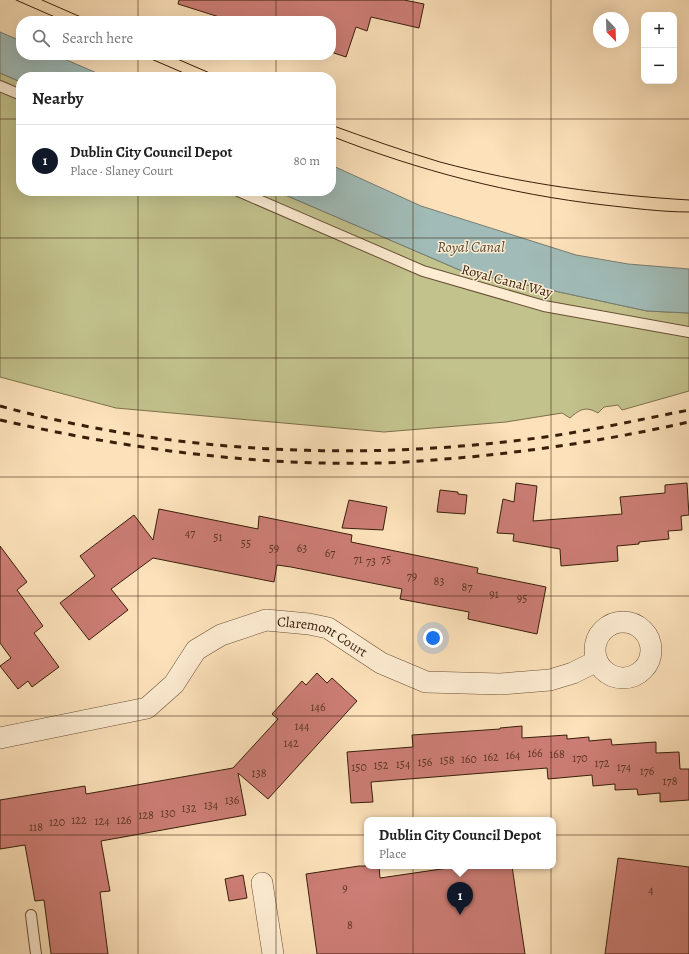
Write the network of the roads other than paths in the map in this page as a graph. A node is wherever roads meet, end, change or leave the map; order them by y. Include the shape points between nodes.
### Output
1 (0, 86) edge
2 (16, 93) edge
3 (250, 196) edge
4 (689, 332) edge
5 (597, 661) dead end
6 (0, 738) edge
7 (262, 883) dead end
8 (30, 915) dead end
9 (36, 954) edge
10 (272, 954) edge

1 - 2 lane
3 - 4 lane, Royal Canal Way via 423,271 544,306
5 - 6 street, Claremont Court via 573,673 550,680 500,684 426,682 381,663 328,628 266,620 221,635 196,650 174,684 147,708
7 - 10 street
8 - 9 lane

